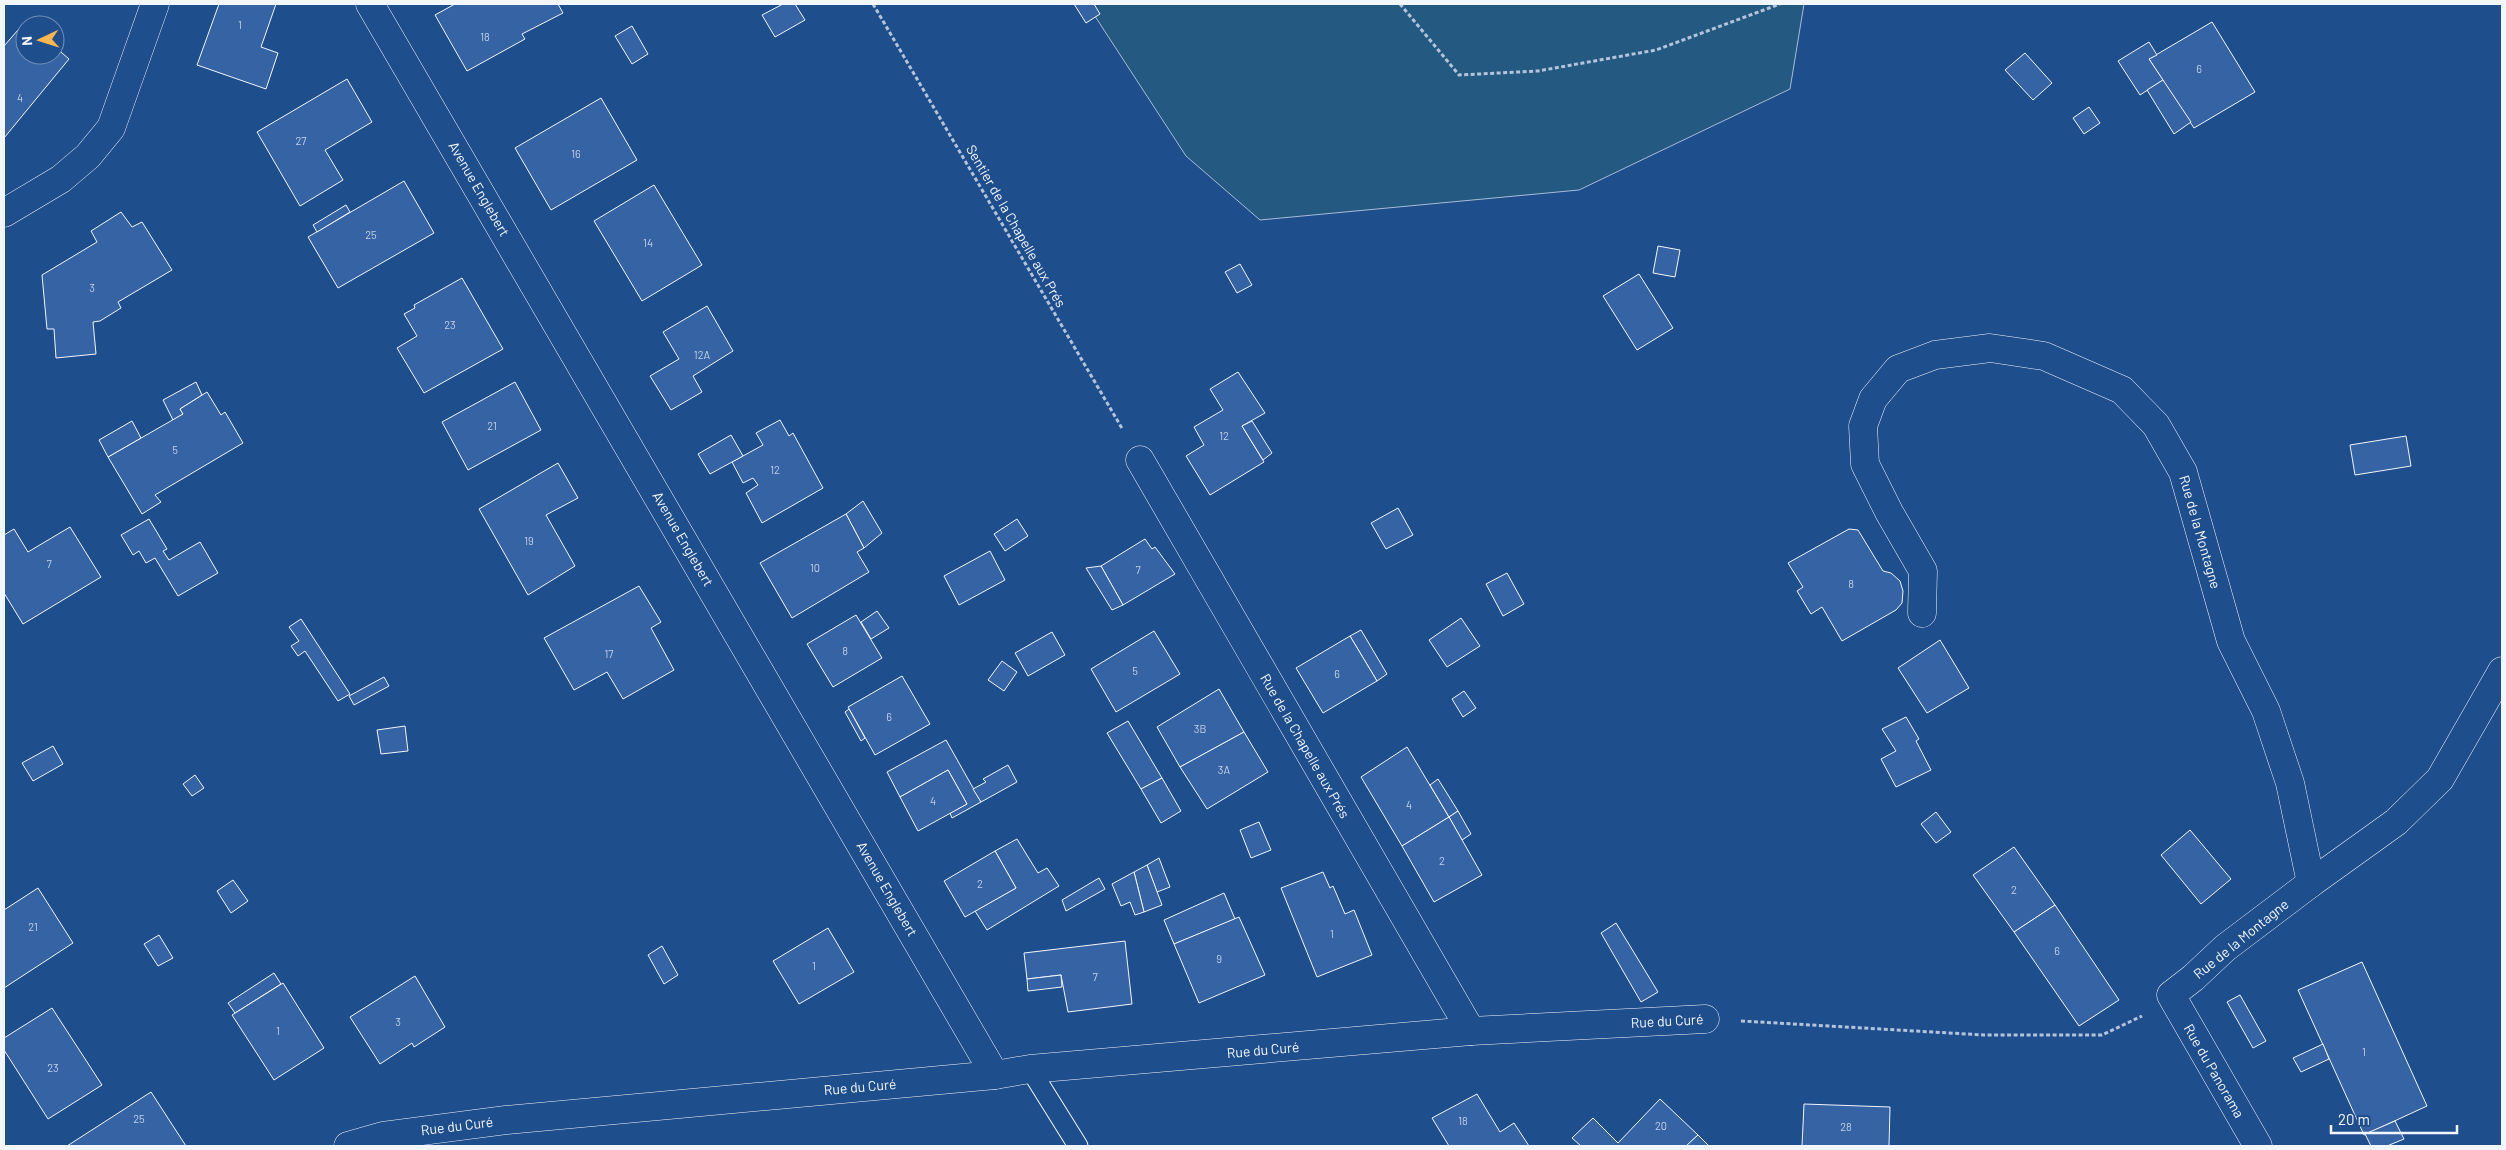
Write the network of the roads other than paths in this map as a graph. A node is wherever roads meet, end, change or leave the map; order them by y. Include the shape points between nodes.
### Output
1 (155, 4) edge
2 (370, 4) edge
3 (4, 213) edge
4 (1140, 460) road end
5 (1922, 613) dead end
6 (2502, 671) edge
7 (2311, 883) junction
8 (2171, 994) joint
9 (1705, 1019) road end
10 (1471, 1031) junction
11 (1030, 1070) junction
12 (995, 1075) junction
13 (348, 1146) edge
14 (1078, 1146) edge
15 (2258, 1146) edge

1 - 3 street via 111,128 88,156 61,178
2 - 12 street, Avenue Englebert
4 - 10 street, Rue de la Chapelle aux Prés
5 - 7 street, Rue de la Montagne via 1923,571 1865,464 1863,426 1873,399 1898,369 1935,355 1990,348 2044,356 2122,390 2156,425 2183,472 2231,641 2266,711 2290,783
6 - 7 street, Rue de la Montagne via 2440,779 2396,822
7 - 8 street, Rue de la Montagne
8 - 15 street, Rue du Panorama
9 - 10 street, Rue du Curé
10 - 11 street, Rue du Curé
11 - 12 street, Rue du Curé
11 - 14 lane
12 - 13 street, Rue du Curé via 506,1120 383,1136

